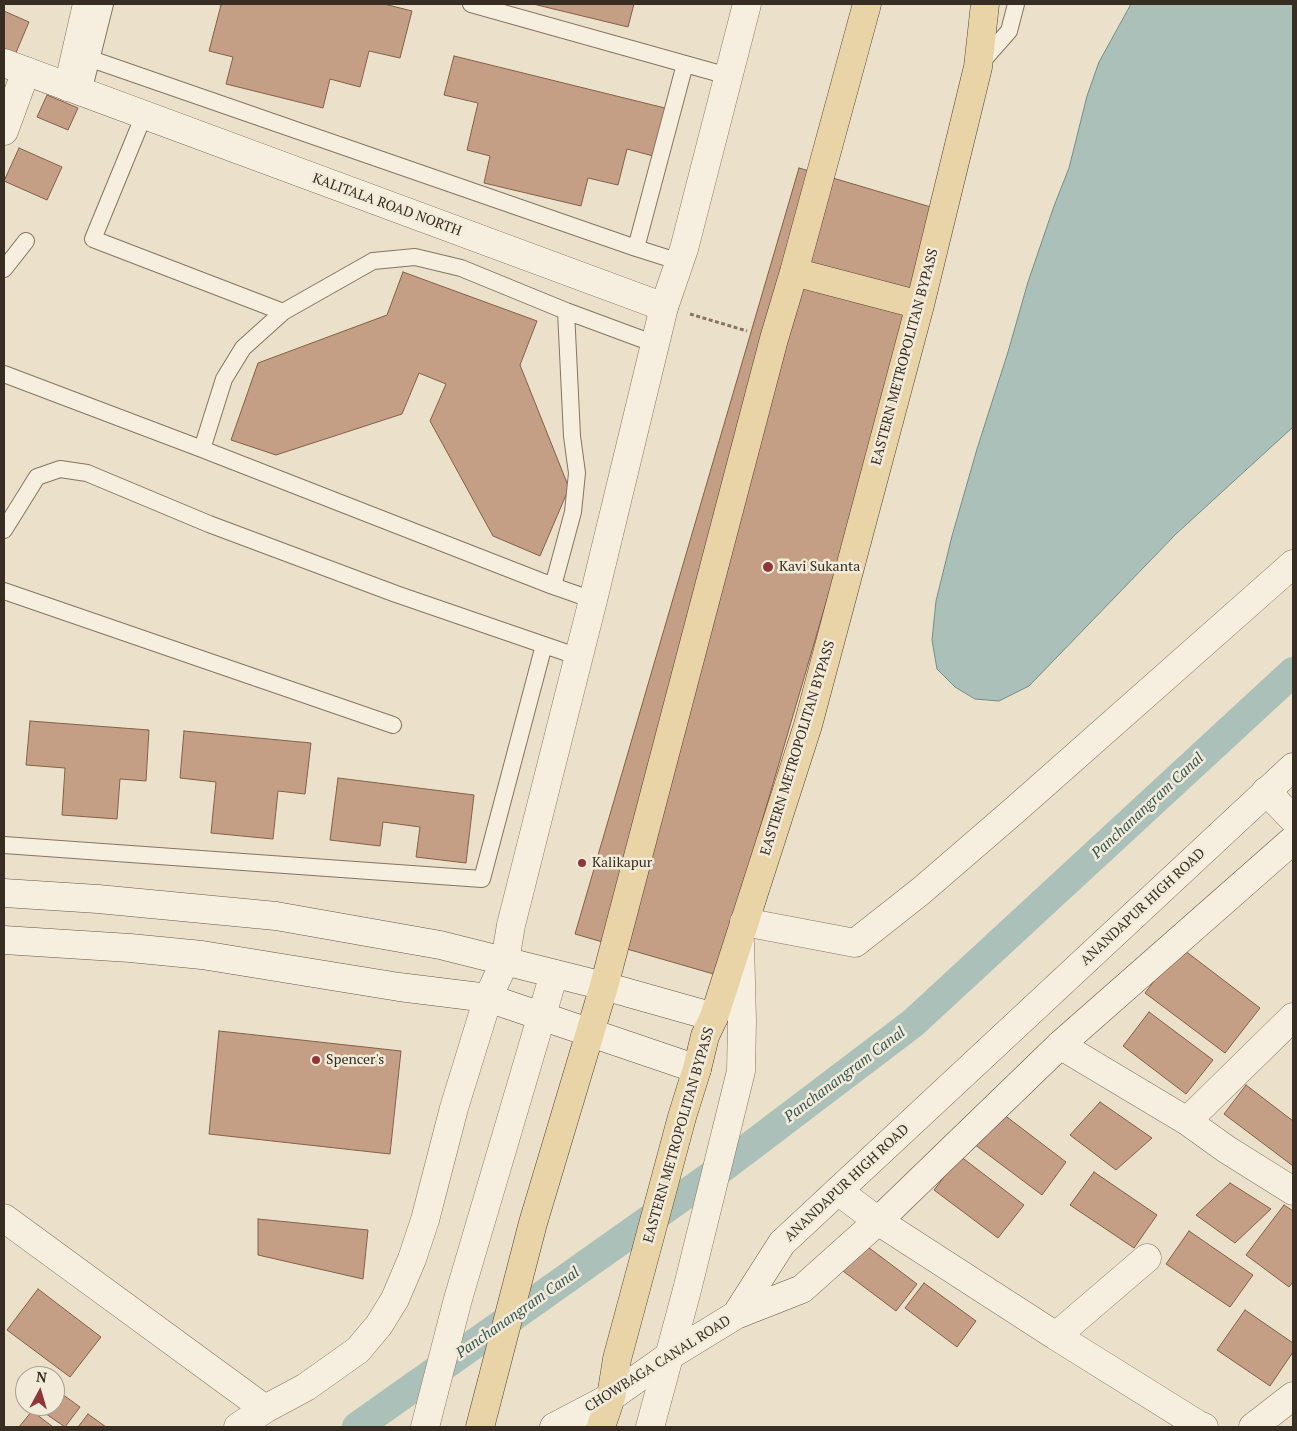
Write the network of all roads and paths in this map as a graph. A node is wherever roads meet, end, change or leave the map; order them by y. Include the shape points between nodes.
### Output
1 (87, 4) edge
2 (105, 4) edge
3 (471, 4) edge
4 (747, 4) edge
5 (867, 4) edge
6 (985, 4) edge
7 (1016, 4) edge
8 (91, 59) junction
9 (685, 64) junction
10 (15, 67) edge
11 (978, 67) junction
12 (728, 76) junction
13 (76, 90) junction
14 (144, 115) junction
15 (4, 131) edge
16 (26, 241) dead end
17 (636, 248) junction
18 (680, 262) junction
19 (4, 269) edge
20 (794, 272) junction
21 (920, 305) junction
22 (664, 307) junction
23 (566, 311) junction
24 (283, 312) junction
25 (774, 339) junction
26 (655, 344) junction
27 (4, 374) edge
28 (202, 449) junction
29 (4, 530) edge
30 (1293, 564) edge
31 (553, 586) junction
32 (4, 591) edge
33 (593, 600) junction
34 (544, 645) junction
35 (579, 657) junction
36 (393, 725) dead end
37 (1293, 767) edge
38 (1266, 791) junction
39 (1293, 819) edge
40 (1293, 840) edge
41 (4, 844) edge
42 (4, 893) edge
43 (742, 929) junction
44 (4, 940) edge
45 (505, 961) junction
46 (554, 974) junction
47 (604, 986) junction
48 (488, 998) junction
49 (542, 1017) junction
50 (714, 1017) junction
51 (1293, 1017) edge
52 (590, 1034) junction
53 (1060, 1045) junction
54 (696, 1069) junction
55 (1187, 1121) junction
56 (838, 1190) junction
57 (1293, 1191) edge
58 (4, 1218) edge
59 (878, 1221) junction
60 (1147, 1258) dead end
61 (736, 1315) junction
62 (1056, 1336) junction
63 (669, 1356) junction
64 (1293, 1396) edge
65 (611, 1397) junction
66 (264, 1409) junction
67 (481, 1424) edge
68 (238, 1427) edge
69 (425, 1427) edge
70 (554, 1427) edge
71 (601, 1427) edge
72 (650, 1427) edge
73 (1204, 1427) edge
74 (1253, 1427) edge

1 - 13 street
2 - 8 lane
3 - 9 lane
4 - 12 street
5 - 20 main road
6 - 11 main road, EASTERN METROPOLITAN BYPASS
7 - 11 lane via 1009,31
8 - 13 lane
8 - 17 lane
9 - 12 lane
9 - 17 lane
10 - 13 street, KALITALA ROAD NORTH
10 - 15 street
11 - 21 main road, EASTERN METROPOLITAN BYPASS
12 - 18 street
13 - 14 street, KALITALA ROAD NORTH
14 - 22 street, KALITALA ROAD NORTH
14 - 24 lane via 94,238
16 - 19 lane
17 - 18 lane
18 - 22 street
20 - 21 main road
20 - 25 main road
21 - 43 main road, EASTERN METROPOLITAN BYPASS via 808,725
22 - 25 path
22 - 26 street
23 - 24 lane via 461,268 415,257 374,261
23 - 26 lane
23 - 31 lane via 577,473 573,512
24 - 28 lane via 243,348 224,379
25 - 47 main road
26 - 33 street
27 - 28 lane
28 - 31 lane
29 - 34 lane via 37,477 60,468 87,473 209,524
30 - 43 street via 994,828 856,943
31 - 33 lane
32 - 36 lane
33 - 35 street
34 - 35 lane
34 - 41 lane via 482,880
35 - 45 street via 511,925
37 - 38 street, ANANDAPUR HIGH ROAD
38 - 39 street
38 - 56 street, ANANDAPUR HIGH ROAD
40 - 53 street
42 - 45 street via 276,916 440,945
43 - 50 main road, EASTERN METROPOLITAN BYPASS
43 - 63 street via 741,1071
44 - 48 street via 202,955
45 - 46 street
45 - 48 street
46 - 47 street
46 - 49 street
47 - 50 street
47 - 52 main road
48 - 49 street
48 - 66 street via 454,1108 425,1220 395,1299 358,1350 306,1387
49 - 52 street
49 - 69 street via 458,1299
50 - 54 main road, EASTERN METROPOLITAN BYPASS
51 - 55 street
52 - 54 street
52 - 67 main road via 533,1223
53 - 55 street
53 - 59 street
54 - 65 main road, EASTERN METROPOLITAN BYPASS via 617,1359
55 - 57 street
56 - 59 street
56 - 61 street, ANANDAPUR HIGH ROAD via 782,1243
58 - 66 street
59 - 61 street via 802,1289
59 - 62 street
60 - 62 street
61 - 63 street, CHOWBAGA CANAL ROAD
62 - 73 street
63 - 65 street, CHOWBAGA CANAL ROAD
63 - 72 street
64 - 74 street
65 - 70 street, CHOWBAGA CANAL ROAD
65 - 71 main road, EASTERN METROPOLITAN BYPASS
66 - 68 street

